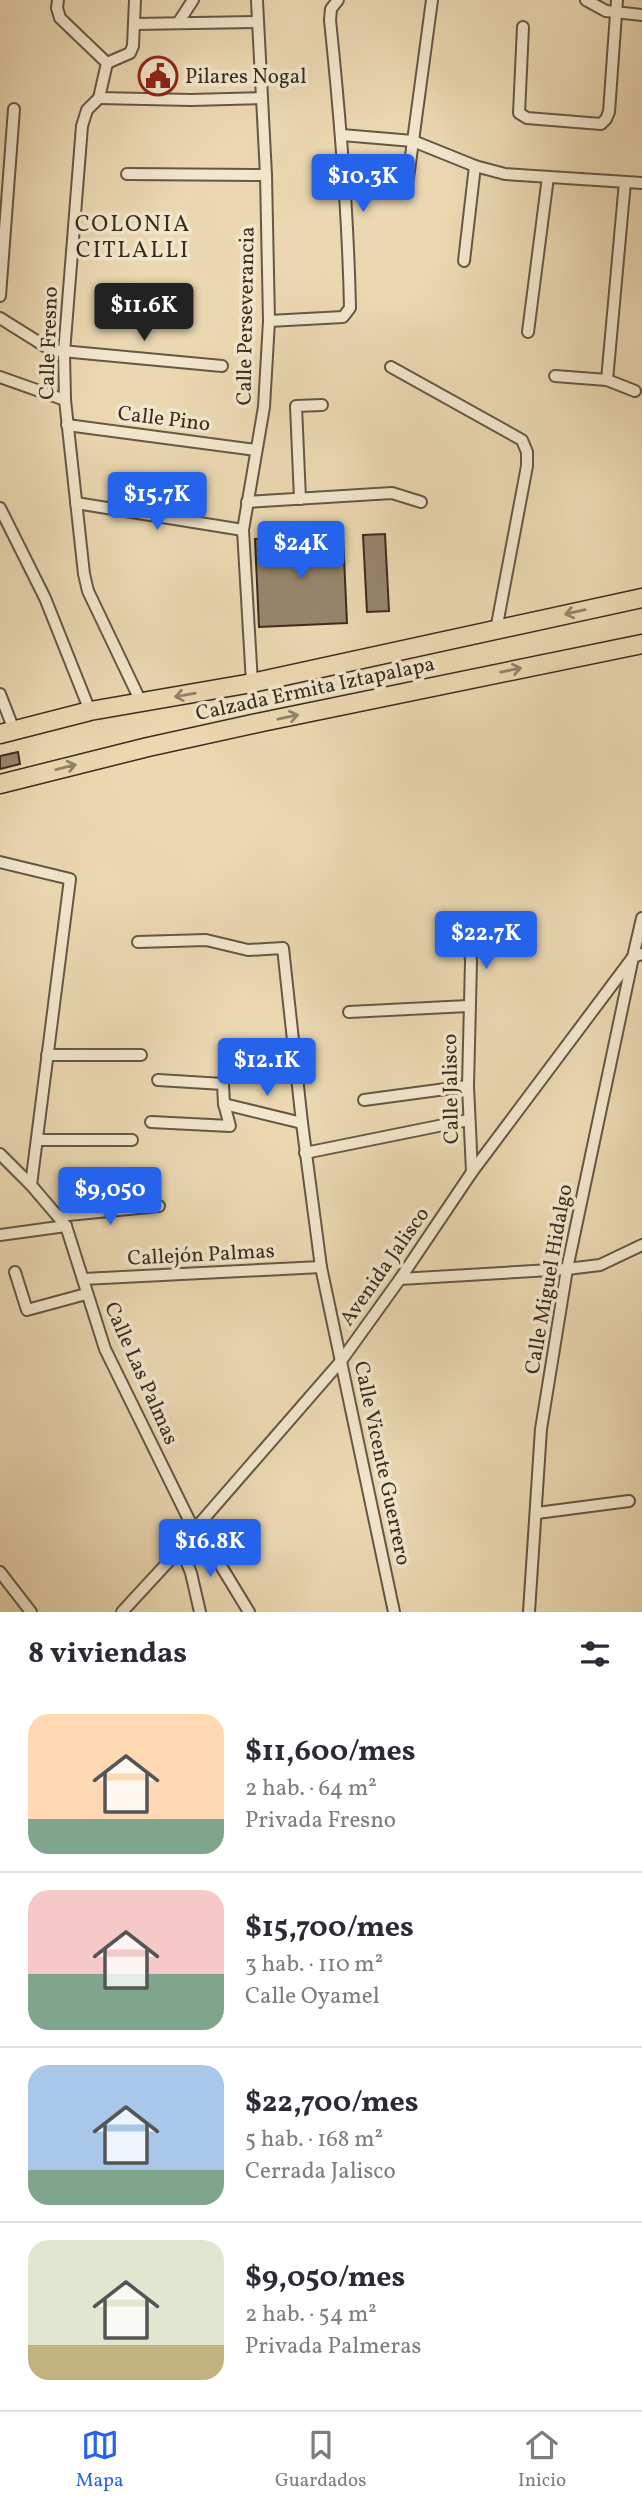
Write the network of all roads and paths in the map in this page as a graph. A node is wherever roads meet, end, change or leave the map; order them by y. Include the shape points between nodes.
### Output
1 (58, 0) edge
2 (135, 0) edge
3 (193, 0) edge
4 (338, 0) edge
5 (432, 0) edge
6 (586, 0) edge
7 (618, 0) edge
8 (257, 1) edge
9 (616, 13) junction
10 (642, 15) edge
11 (257, 22) junction
12 (178, 23) junction
13 (134, 24) junction
14 (523, 27) dead end
15 (107, 62) junction
16 (99, 98) junction
17 (262, 98) junction
18 (14, 109) dead end
19 (342, 135) junction
20 (414, 141) junction
21 (475, 166) junction
22 (127, 174) dead end
23 (265, 175) junction
24 (548, 177) junction
25 (408, 178) dead end
26 (625, 182) junction
27 (642, 183) edge
28 (464, 261) dead end
29 (0, 296) edge
30 (0, 318) edge
31 (268, 321) junction
32 (528, 332) dead end
33 (64, 353) junction
34 (222, 366) dead end
35 (391, 367) dead end
36 (555, 376) dead end
37 (0, 377) edge
38 (607, 380) junction
39 (635, 391) dead end
40 (65, 400) junction
41 (322, 405) dead end
42 (67, 425) junction
43 (256, 450) junction
44 (300, 499) junction
45 (247, 502) junction
46 (421, 502) dead end
47 (76, 503) junction
48 (0, 508) edge
49 (243, 530) junction
50 (642, 598) edge
51 (496, 630) junction
52 (642, 644) edge
53 (252, 683) junction
54 (0, 694) edge
55 (141, 702) junction
56 (90, 711) junction
57 (7, 732) edge
58 (0, 784) edge
59 (0, 862) edge
60 (642, 918) edge
61 (485, 927) dead end
62 (138, 942) dead end
63 (638, 956) edge
64 (468, 1006) junction
65 (349, 1012) dead end
66 (47, 1055) junction
67 (141, 1055) dead end
68 (158, 1080) dead end
69 (468, 1086) junction
70 (364, 1100) dead end
71 (224, 1104) junction
72 (468, 1120) junction
73 (151, 1122) dead end
74 (302, 1123) junction
75 (38, 1140) junction
76 (132, 1140) dead end
77 (306, 1153) junction
78 (0, 1154) edge
79 (15, 1170) junction
80 (0, 1172) edge
81 (471, 1172) junction
82 (31, 1185) junction
83 (159, 1206) dead end
84 (58, 1216) junction
85 (66, 1226) junction
86 (0, 1235) edge
87 (642, 1245) edge
88 (321, 1267) junction
89 (567, 1269) junction
90 (15, 1272) dead end
91 (83, 1279) junction
92 (400, 1279) junction
93 (86, 1294) junction
94 (341, 1361) junction
95 (629, 1501) dead end
96 (537, 1513) junction
97 (194, 1530) junction
98 (181, 1548) junction
99 (0, 1572) edge
100 (31, 1612) edge
101 (122, 1612) edge
102 (200, 1612) edge
103 (249, 1612) edge
104 (394, 1612) edge
105 (529, 1612) edge

1 - 15 street via 60,18
2 - 13 street
3 - 12 street
4 - 19 street via 330,20
5 - 20 street
6 - 9 street
7 - 9 street
8 - 11 street
9 - 10 street
9 - 14 street via 609,112 601,124 527,118 519,113
11 - 12 street
11 - 17 street
12 - 13 street
13 - 15 street via 130,53
15 - 16 street, Calle Fresno
16 - 17 street
16 - 33 street, Calle Fresno via 82,126
17 - 23 street, Calle Perseverancia
18 - 29 street
19 - 20 street
19 - 31 street via 349,234 348,314
20 - 21 street
20 - 25 street
21 - 24 street
21 - 28 street
22 - 23 street
23 - 31 street, Calle Perseverancia
24 - 26 street
24 - 32 street
26 - 27 street
26 - 38 street
30 - 33 street via 51,350
31 - 43 street, Calle Perseverancia via 264,407
33 - 34 street
33 - 40 street, Calle Fresno
35 - 51 street via 522,440 527,452
36 - 38 street
37 - 40 street
38 - 39 street
40 - 42 street, Calle Fresno
41 - 44 street via 296,406
42 - 43 street, Calle Pino
42 - 47 street, Calle Fresno
43 - 45 street, Calle Perseverancia
44 - 45 street
44 - 46 street via 391,493
45 - 49 street, Calle Perseverancia
47 - 49 street
47 - 55 street, Calle Fresno via 88,591
48 - 56 street via 45,598
49 - 53 street, Calle Perseverancia
50 -> 51 main road, Calzada Ermita Iztapalapa
51 - 53 main road, Calzada Ermita Iztapalapa
58 -> 52 main road, Calzada Ermita Iztapalapa via 224,731
53 -> 55 main road, Calzada Ermita Iztapalapa
54 - 57 street
55 - 56 main road, Calzada Ermita Iztapalapa
56 - 57 main road, Calzada Ermita Iztapalapa
59 - 66 street via 70,879
60 - 63 street, Avenida Jalisco
61 - 64 street, Calle Jalisco via 470,939
62 - 74 street, Calle Vicente Guerrero via 206,940 248,950 282,948
63 - 81 street, Avenida Jalisco
63 - 89 street, Calle Miguel Hidalgo
64 - 65 street
64 - 69 street, Calle Jalisco
66 - 67 street
66 - 75 street
68 - 71 street via 223,1084
69 - 70 street
69 - 72 street, Calle Jalisco
71 - 73 street via 230,1126
71 - 74 street
72 - 77 street
72 - 81 street, Calle Jalisco
74 - 77 street, Calle Vicente Guerrero
75 - 76 street
75 - 82 street
77 - 88 street, Calle Vicente Guerrero
78 - 79 street, Calle Las Palmas
79 - 80 street
79 - 82 street, Calle Las Palmas
81 - 92 street, Avenida Jalisco
82 - 84 street, Calle Las Palmas
83 - 84 street
84 - 85 street, Calle Las Palmas
85 - 86 street
85 - 91 street, Calle Las Palmas
87 - 89 street via 600,1265
88 - 91 street, Callejón Palmas
88 - 94 street, Calle Vicente Guerrero
89 - 92 street
89 - 96 street, Calle Miguel Hidalgo via 541,1429
90 - 93 street via 27,1310
91 - 93 street, Calle Las Palmas
92 - 94 street, Avenida Jalisco
93 - 97 street, Calle Las Palmas via 105,1349
94 - 97 street, Avenida Jalisco
94 - 104 street, Calle Vicente Guerrero
95 - 96 street
96 - 105 street, Calle Miguel Hidalgo
97 - 98 street, Avenida Jalisco
97 - 103 street, Calle Las Palmas
98 - 101 street, Avenida Jalisco
98 - 102 street
99 - 100 street

